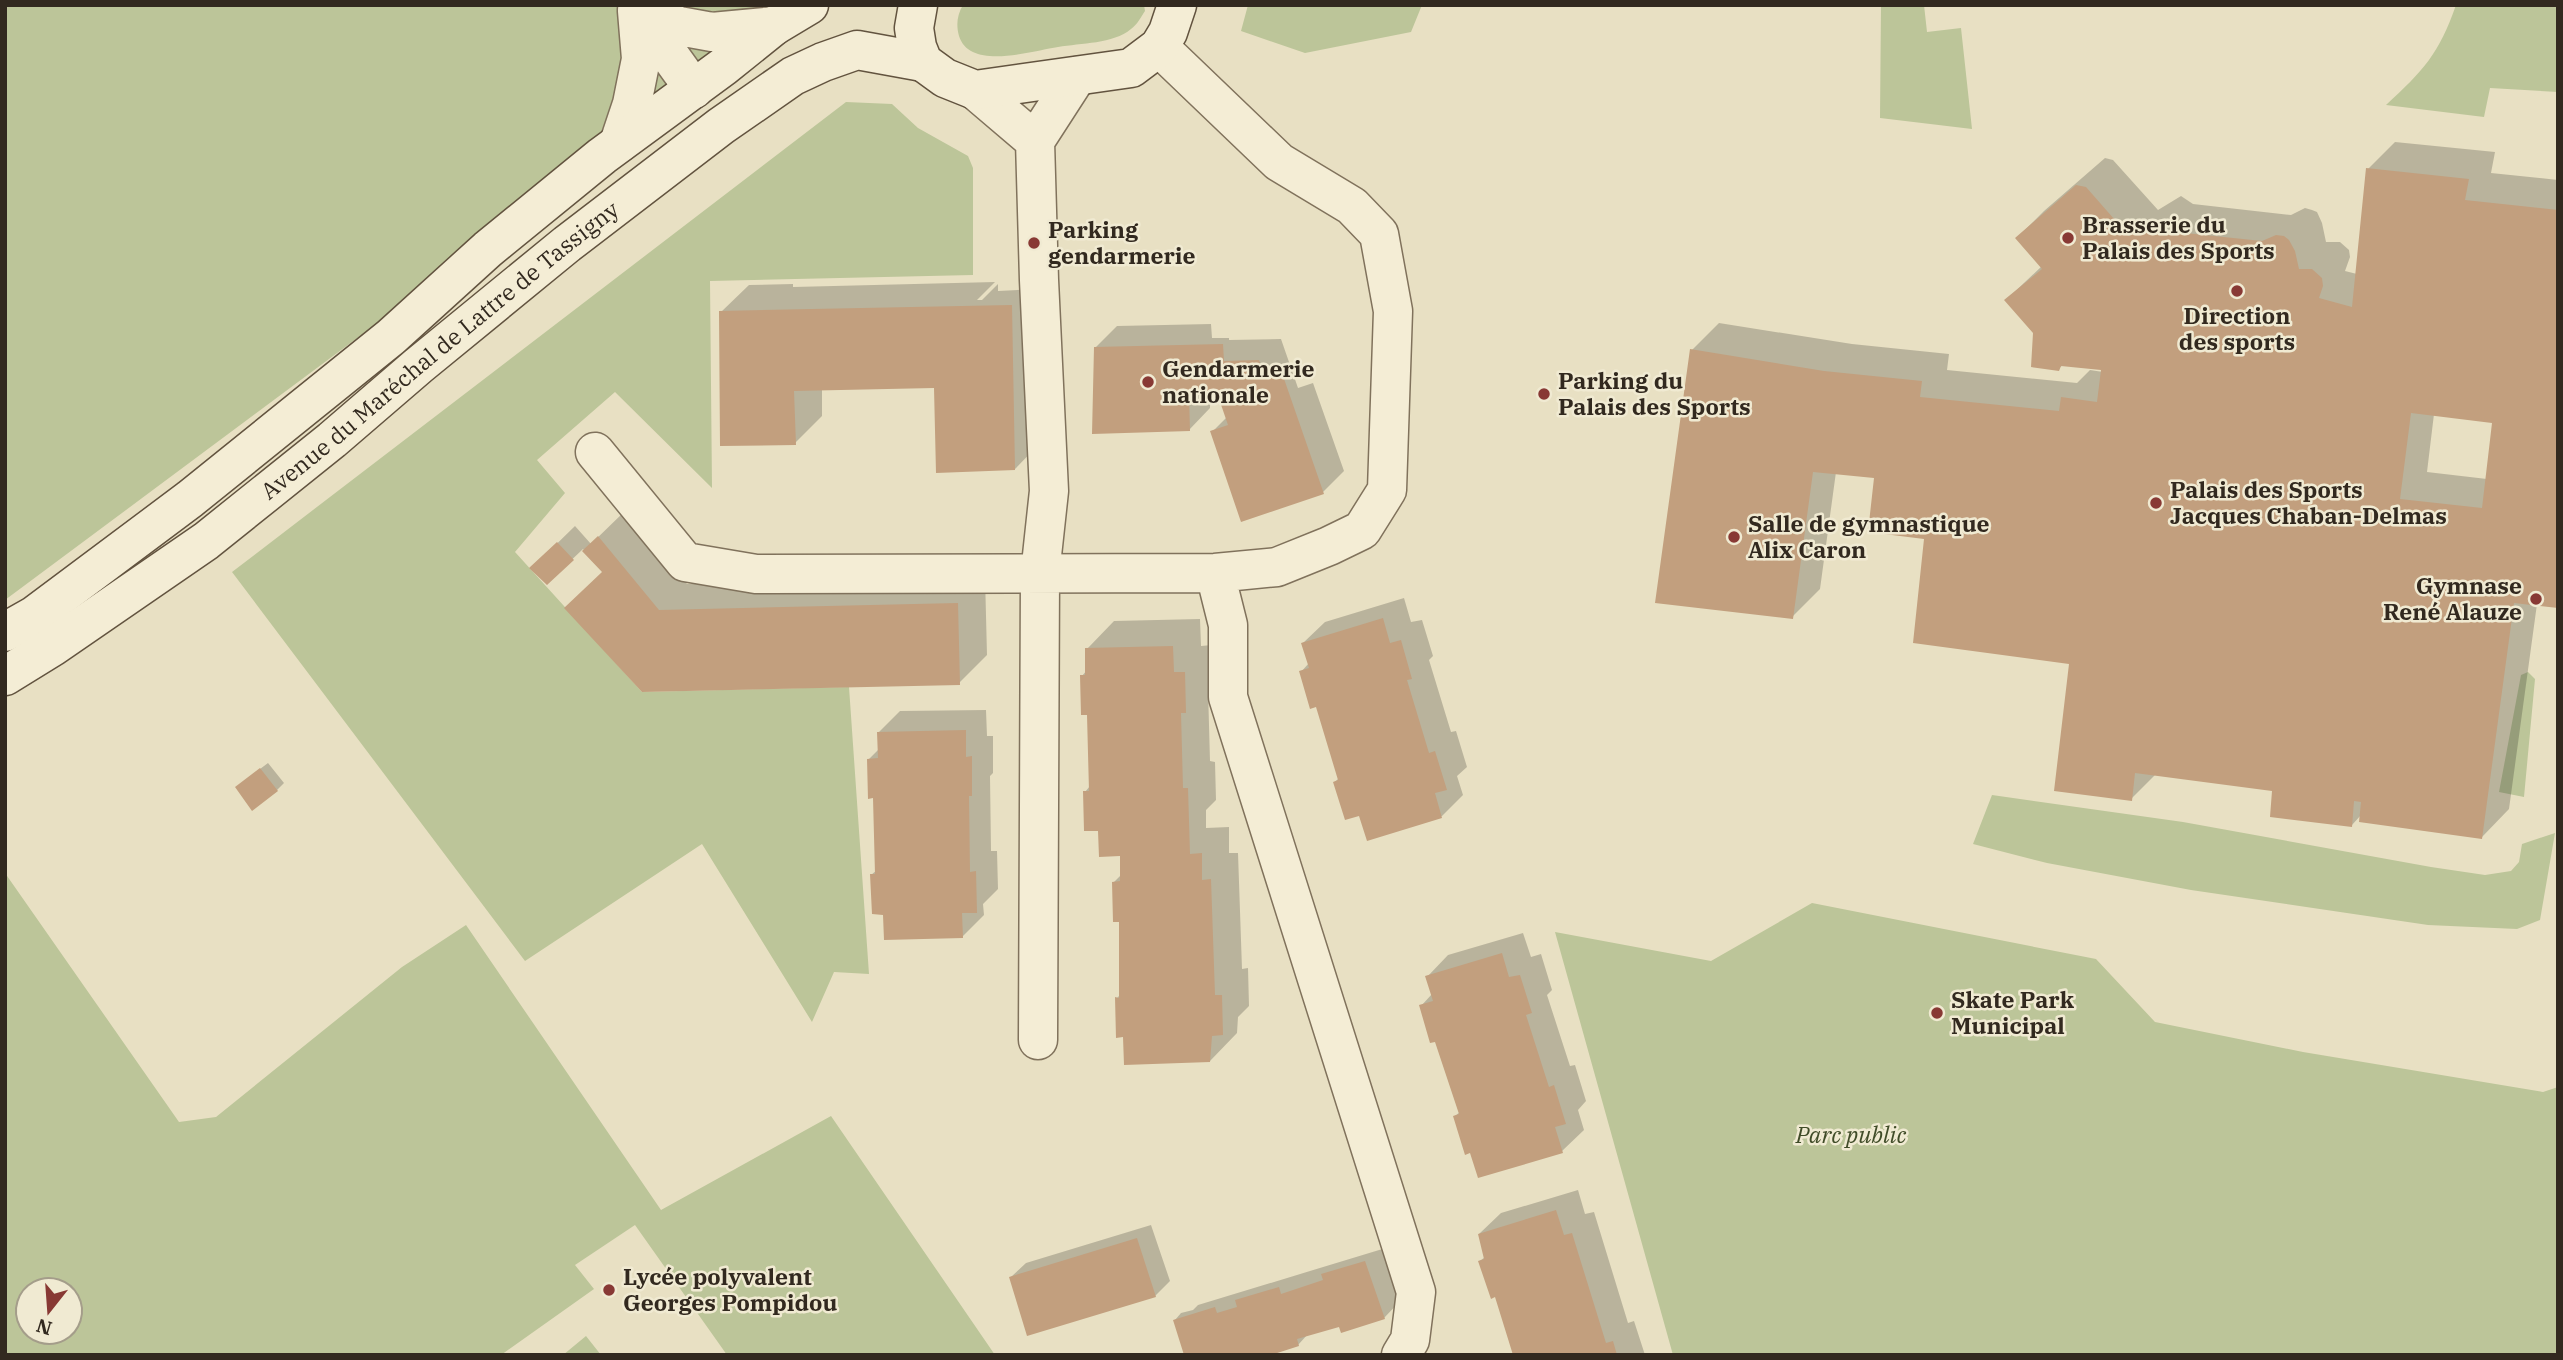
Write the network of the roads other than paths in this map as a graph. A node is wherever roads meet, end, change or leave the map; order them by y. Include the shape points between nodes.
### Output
1 (809, 5) edge
2 (918, 5) edge
3 (1177, 5) edge
4 (635, 8) edge
5 (774, 26) junction
6 (1159, 47) junction
7 (923, 62) junction
8 (1077, 76) junction
9 (694, 89) junction
10 (975, 90) junction
11 (721, 126) junction
12 (1035, 141) junction
13 (619, 144) junction
14 (595, 452) dead end
15 (137, 539) junction
16 (1215, 573) junction
17 (159, 574) junction
18 (1040, 574) junction
19 (5, 632) edge
20 (5, 676) edge
21 (1038, 1040) dead end
22 (1401, 1355) edge

1 - 5 street, Avenue du Maréchal de Lattre de Tassigny
2 - 7 street via 914,28
3 - 6 street
4 - 5 street via 679,26 712,33
4 - 9 street
4 - 13 street via 641,58
5 - 9 street, Avenue du Maréchal de Lattre de Tassigny
6 - 8 street via 1131,68
6 - 16 street via 1279,162 1353,206 1379,234 1393,311 1387,490 1362,530 1277,568
7 - 10 street via 945,78
7 - 11 street, Avenue du Maréchal de Lattre de Tassigny via 858,50 793,76
8 - 10 street
8 - 12 street
9 - 11 street
9 - 13 street, Avenue du Maréchal de Lattre de Tassigny
10 - 12 street
11 - 17 street, Avenue du Maréchal de Lattre de Tassigny via 567,244 332,440
12 - 18 street via 1049,491
13 - 15 street, Avenue du Maréchal de Lattre de Tassigny via 488,249 391,337
14 - 18 street via 685,562 756,574
15 - 17 street
15 - 19 street, Avenue du Maréchal de Lattre de Tassigny
16 - 18 street
16 - 22 street via 1228,625 1228,697 1416,1292 1410,1340
17 - 20 street, Avenue du Maréchal de Lattre de Tassigny
18 - 21 street

